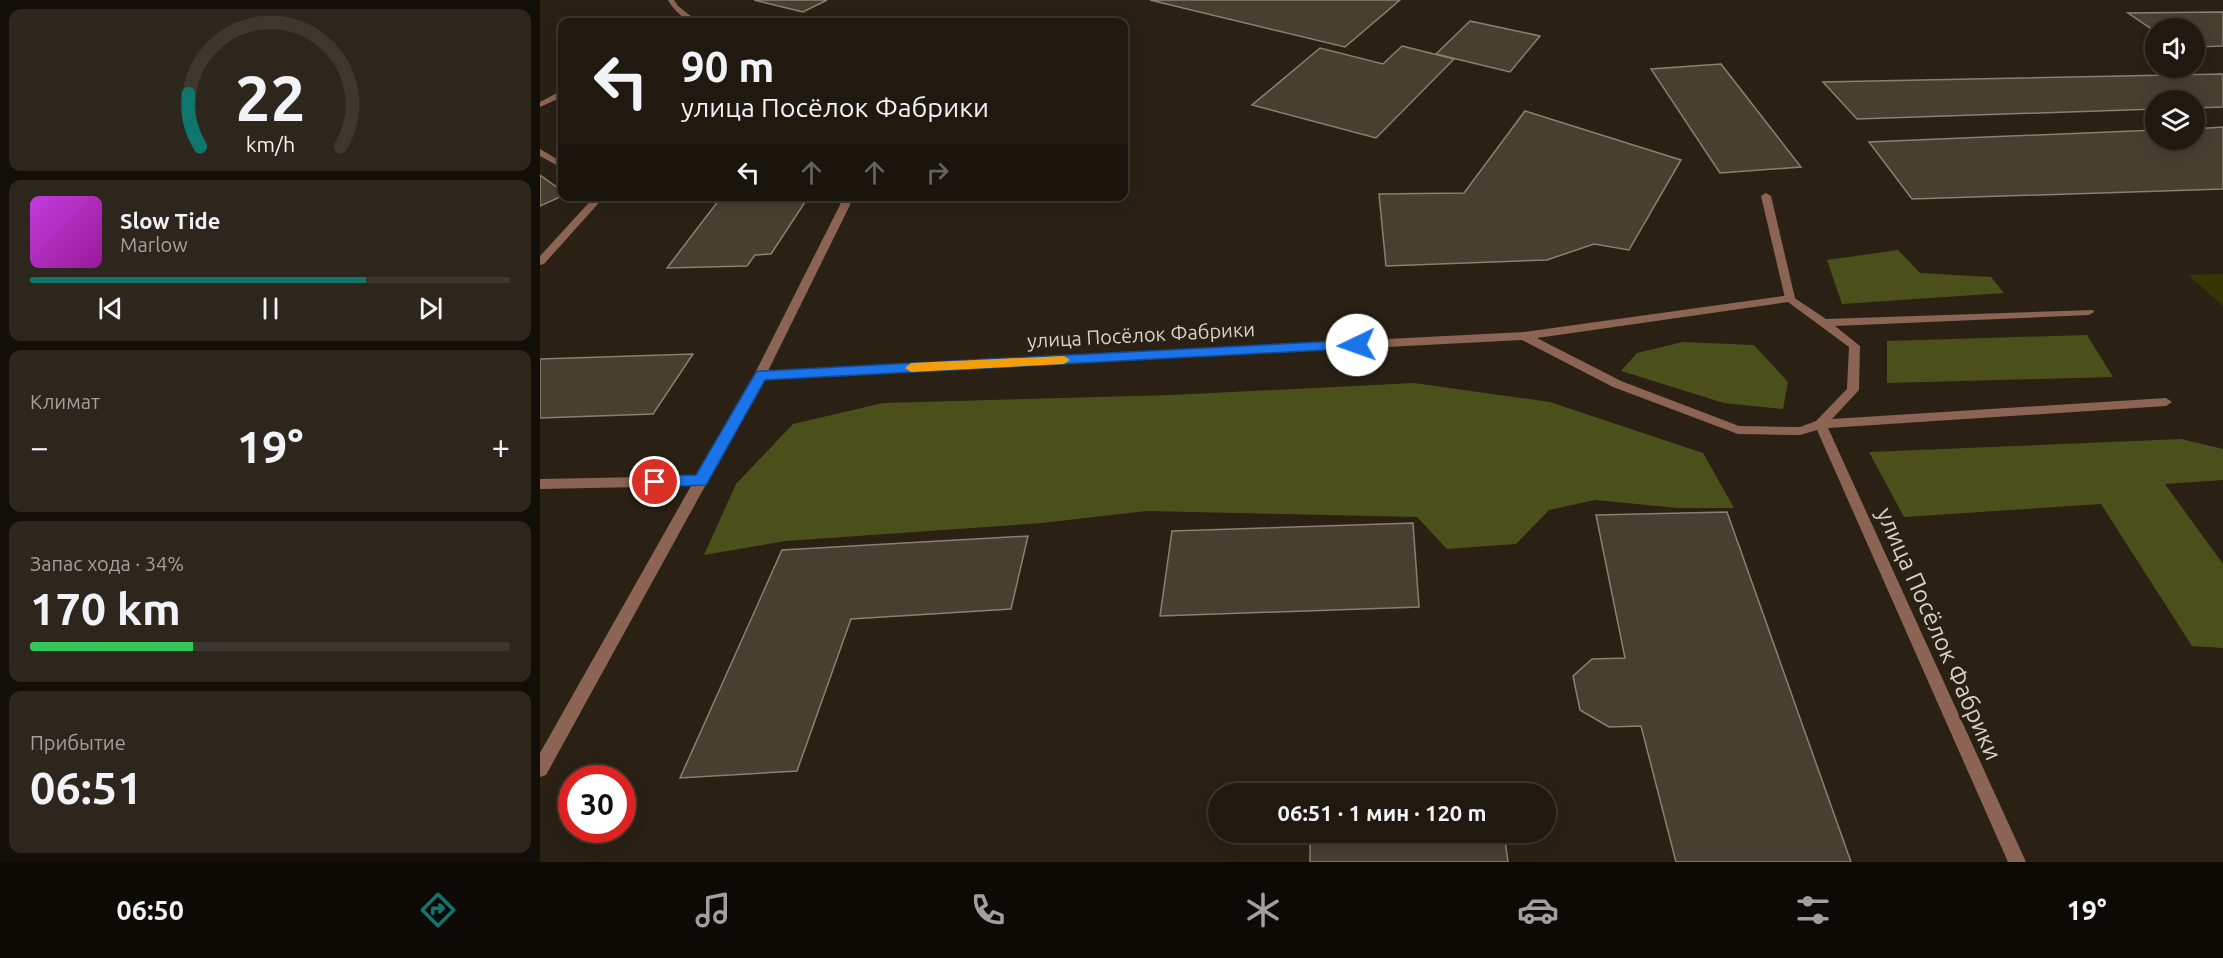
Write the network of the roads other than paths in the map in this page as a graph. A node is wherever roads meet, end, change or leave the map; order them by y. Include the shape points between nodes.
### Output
1 (671, 0) edge
2 (690, 18) edge
3 (558, 96) edge
4 (540, 105) edge
5 (540, 152) edge
6 (558, 163) edge
7 (1766, 196) dead end
8 (596, 201) edge
9 (846, 201) edge
10 (540, 262) edge
11 (1790, 298) junction
12 (2089, 312) dead end
13 (1824, 323) junction
14 (1524, 336) junction
15 (760, 375) junction
16 (2166, 402) dead end
17 (1820, 424) junction
18 (701, 481) junction
19 (540, 484) edge
20 (540, 769) edge
21 (2017, 862) edge

1 - 2 street
3 - 4 street
5 - 6 street
7 - 11 street
8 - 10 street
9 - 15 street
11 - 13 street
11 - 14 street, улица Посёлок Фабрики
12 - 13 street
13 - 17 street via 1855,346 1853,390
14 - 15 street, улица Посёлок Фабрики
14 - 17 street via 1617,384 1738,430 1800,431
15 - 18 street
16 - 17 street
17 - 21 street, улица Посёлок Фабрики
18 - 19 street
18 - 20 street

